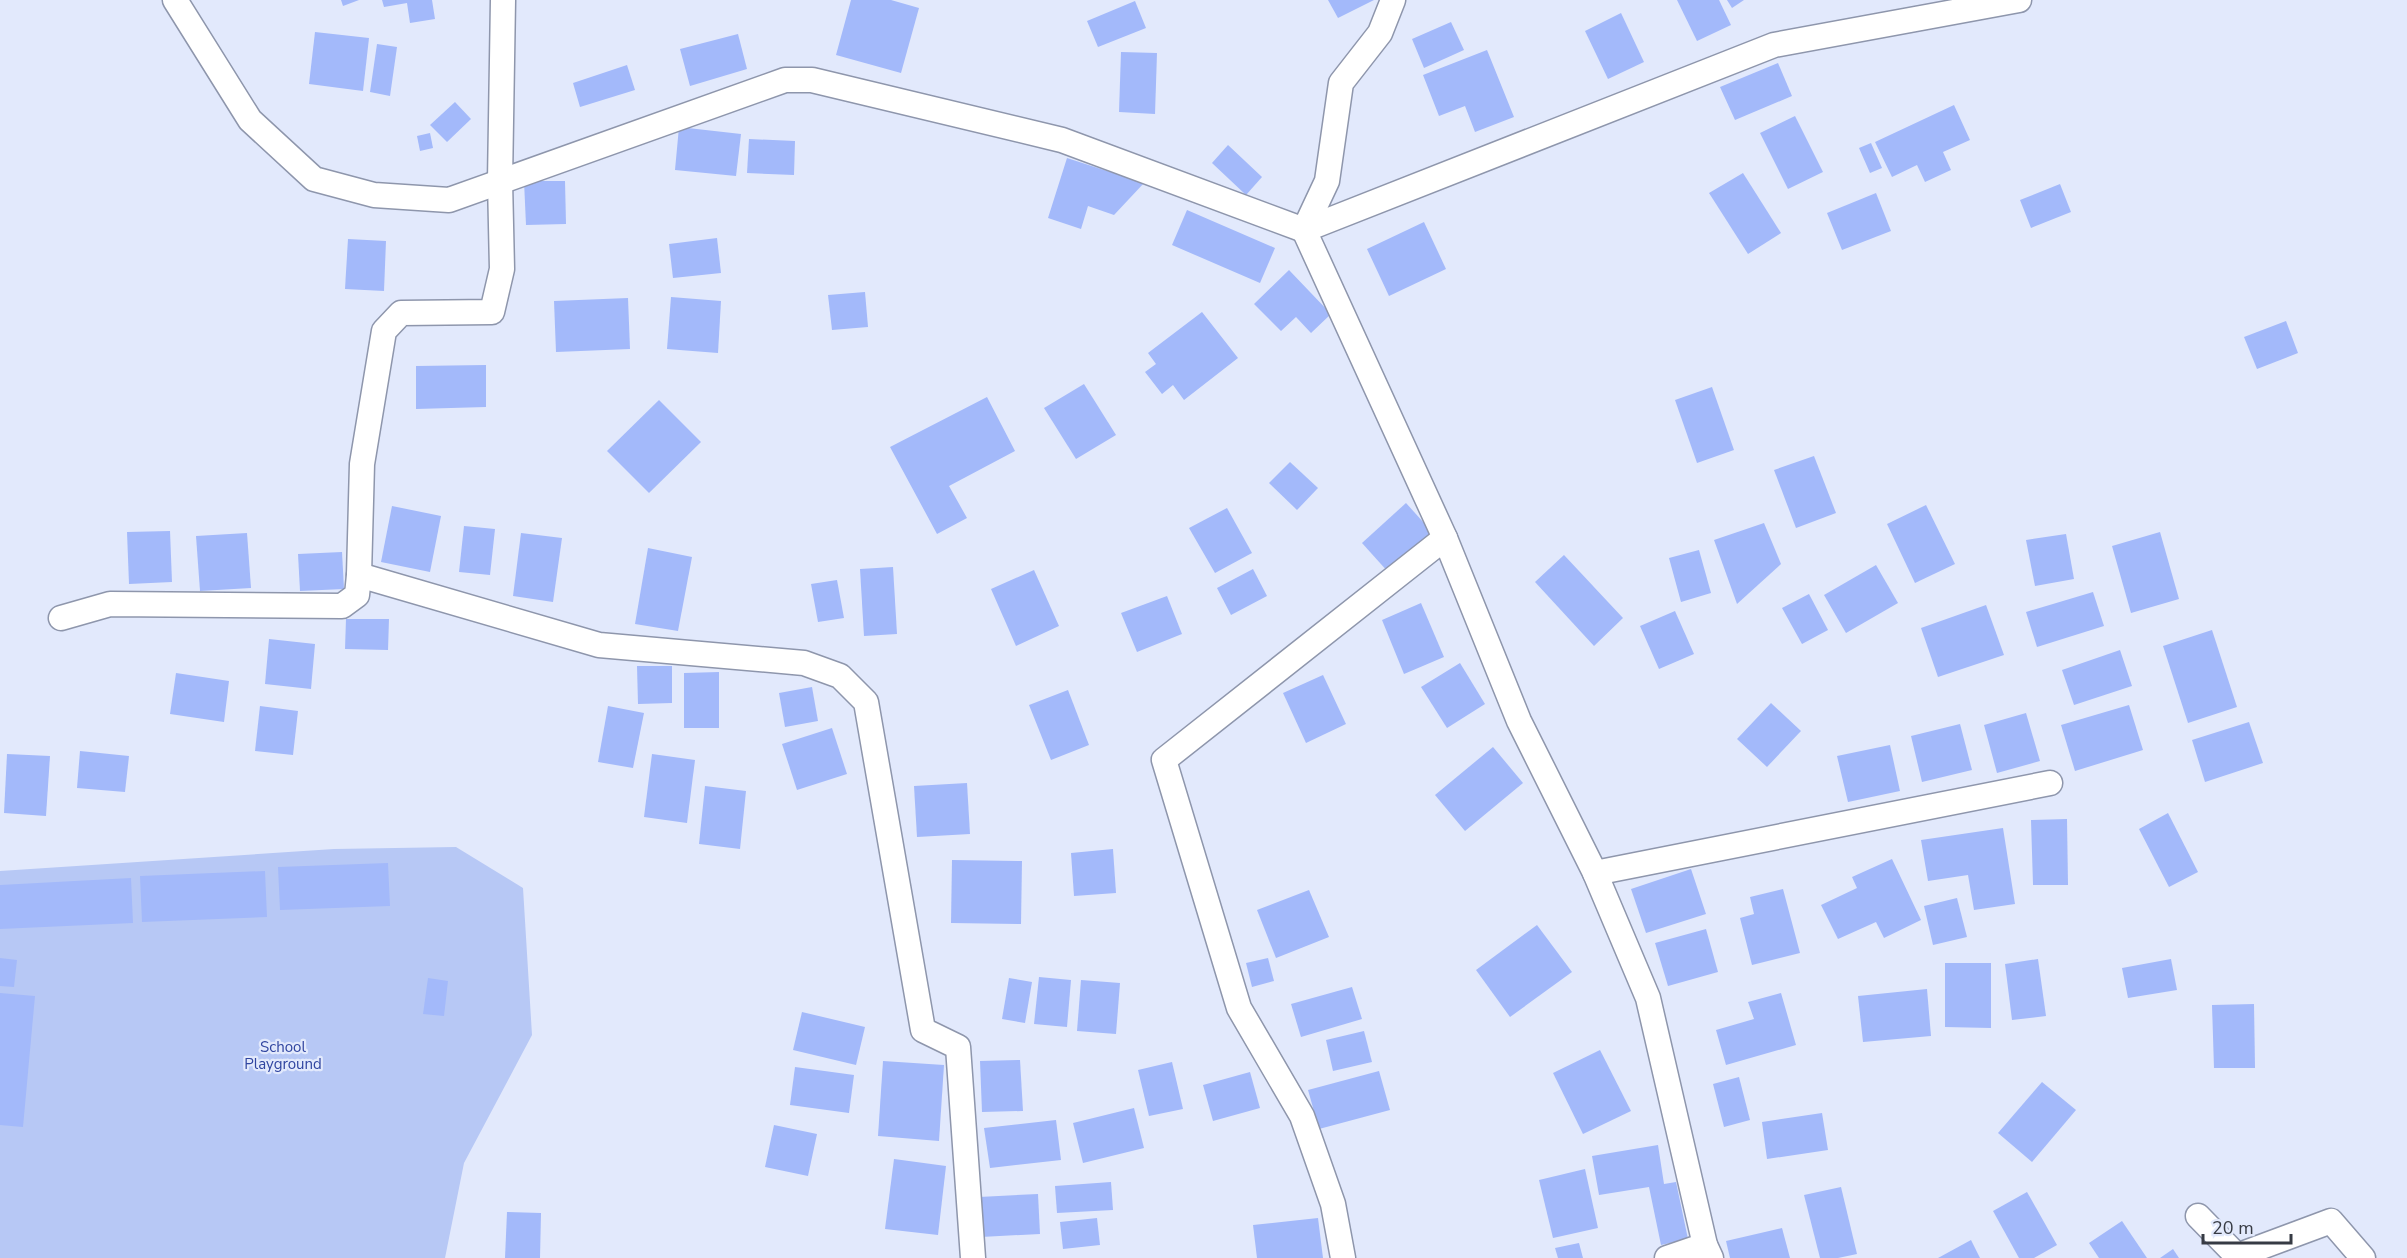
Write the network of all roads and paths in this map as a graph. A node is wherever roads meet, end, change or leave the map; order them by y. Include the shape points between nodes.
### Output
1 (176, 0) edge
2 (503, 0) edge
3 (1393, 0) edge
4 (2019, 0) edge
5 (500, 181) junction
6 (1304, 230) junction
7 (1444, 538) junction
8 (359, 576) junction
9 (61, 618) dead end
10 (2050, 783) dead end
11 (1595, 873) junction
12 (2198, 1216) dead end
13 (1708, 1252) edge
14 (973, 1258) edge
15 (1343, 1258) edge
16 (1667, 1258) edge
17 (2363, 1258) edge

1 - 5 street via 250,120 314,178 374,195 448,200
2 - 5 street
3 - 6 street via 1380,33 1341,83 1327,181
4 - 6 street via 1774,45
5 - 6 street via 785,80 812,80 1062,140
5 - 8 street via 502,269 492,312 401,313 384,331 362,464
6 - 7 street
7 - 11 street via 1520,722
7 - 15 street via 1164,760 1239,1008 1302,1116 1334,1204
8 - 9 street via 357,595 342,606 110,604
8 - 14 street via 599,645 804,663 840,676 866,702 923,1030 958,1047
10 - 11 street
11 - 13 street via 1648,998
12 - 17 street via 2237,1256 2331,1221
13 - 16 street

